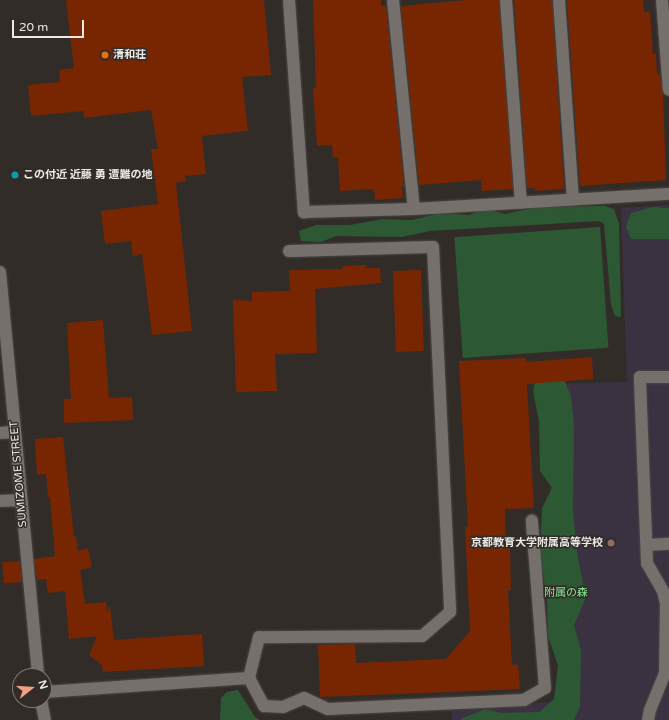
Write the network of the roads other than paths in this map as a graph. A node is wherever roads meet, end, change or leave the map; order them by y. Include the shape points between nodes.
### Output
1 (289, 0) edge
2 (393, 0) edge
3 (506, 0) edge
4 (558, 0) edge
5 (662, 0) edge
6 (669, 90) edge
7 (669, 194) edge
8 (573, 199) junction
9 (521, 202) junction
10 (414, 209) junction
11 (290, 251) dead end
12 (0, 272) edge
13 (669, 377) edge
14 (14, 432) junction
15 (0, 433) edge
16 (21, 500) junction
17 (0, 501) edge
18 (532, 521) dead end
19 (669, 544) edge
20 (647, 545) junction
21 (37, 668) edge
22 (249, 678) junction
23 (52, 691) edge
24 (43, 708) edge
25 (45, 720) edge
26 (648, 720) edge

1 - 10 street via 304,212
2 - 10 street
3 - 9 street
4 - 8 street
5 - 6 street
7 - 8 street
8 - 9 street
9 - 10 street
11 - 22 street via 433,247 450,612 422,636 259,637
12 - 14 street, SUMIZOME STREET
13 - 20 street via 640,377
14 - 15 street
14 - 16 street, SUMIZOME STREET
16 - 17 street
16 - 21 street, SUMIZOME STREET
18 - 22 street via 545,688 524,700 328,709 304,698 284,707 264,706
19 - 20 street
20 - 26 street via 647,563 663,591 666,604 667,660 665,673
22 - 23 street
24 - 25 street

